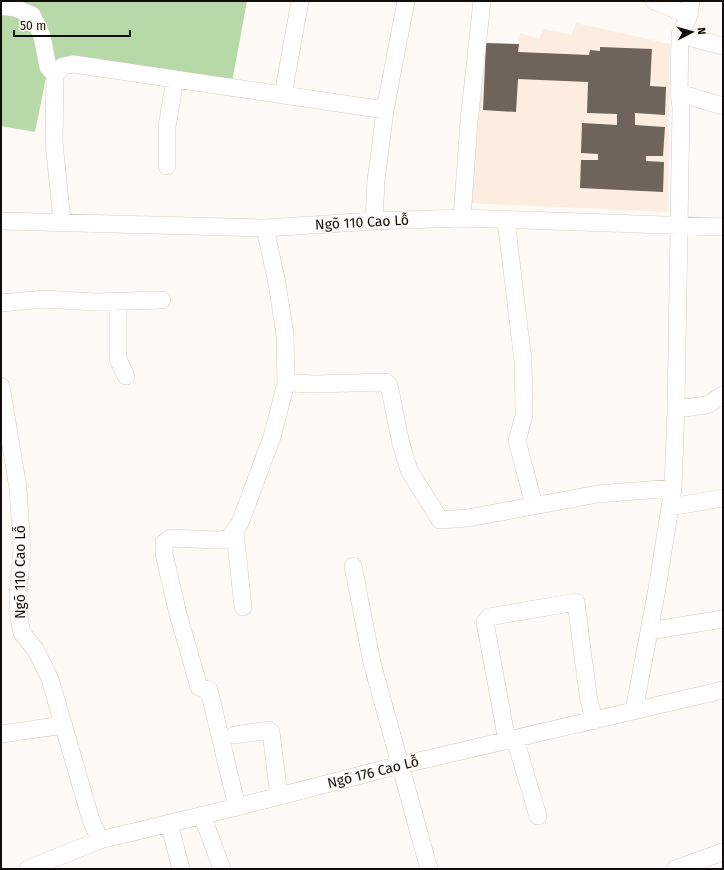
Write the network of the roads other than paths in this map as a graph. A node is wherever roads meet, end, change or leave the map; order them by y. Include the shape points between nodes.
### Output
1 (300, 1) edge
2 (406, 1) edge
3 (482, 1) edge
4 (654, 1) edge
5 (1, 6) edge
6 (690, 8) edge
7 (680, 35) junction
8 (723, 46) edge
9 (55, 75) junction
10 (175, 79) junction
11 (679, 93) junction
12 (282, 95) junction
13 (723, 106) edge
14 (385, 110) junction
15 (167, 166) dead end
16 (462, 218) junction
17 (506, 220) junction
18 (1, 221) edge
19 (62, 221) junction
20 (374, 221) junction
21 (679, 227) junction
22 (265, 228) junction
23 (723, 228) edge
24 (162, 300) dead end
25 (118, 301) junction
26 (1, 303) edge
27 (126, 376) dead end
28 (286, 383) junction
29 (1, 386) edge
30 (723, 395) edge
31 (676, 409) junction
32 (673, 488) junction
33 (723, 498) edge
34 (534, 505) junction
35 (670, 507) junction
36 (234, 531) junction
37 (353, 566) dead end
38 (243, 607) dead end
39 (723, 619) edge
40 (649, 631) junction
41 (723, 690) edge
42 (634, 712) junction
43 (594, 721) junction
44 (64, 725) junction
45 (1, 734) edge
46 (235, 735) dead end
47 (511, 740) junction
48 (402, 765) junction
49 (280, 796) junction
50 (238, 807) junction
51 (202, 816) junction
52 (538, 816) dead end
53 (169, 823) junction
54 (100, 840) junction
55 (723, 852) edge
56 (28, 869) edge
57 (181, 869) edge
58 (222, 869) edge
59 (429, 869) edge
60 (675, 869) edge

1 - 12 street
2 - 14 street
3 - 16 street
4 - 6 street
5 - 9 street via 32,15 42,36 48,67
6 - 7 street
7 - 8 street
7 - 11 street
9 - 10 street via 63,66 73,64
9 - 19 street via 54,142
10 - 12 street
10 - 15 street via 168,127
11 - 13 street
11 - 21 street
12 - 14 street
14 - 20 street
16 - 17 street, Ngõ 110 Cao Lỗ
16 - 20 street, Ngõ 110 Cao Lỗ
17 - 21 street, Ngõ 110 Cao Lỗ
17 - 34 street via 524,361 524,414 517,441
18 - 19 street, Ngõ 110 Cao Lỗ
19 - 22 street, Ngõ 110 Cao Lỗ
20 - 22 street, Ngõ 110 Cao Lỗ
21 - 23 street, Ngõ 110 Cao Lỗ
21 - 31 street
22 - 28 street via 285,335
24 - 25 street
25 - 26 street via 44,299
25 - 27 street via 118,359
28 - 34 street via 386,382 389,385 409,470 440,520 468,518
28 - 36 street via 272,437 243,516
29 - 44 street, Ngõ 110 Cao Lỗ via 18,488 22,550 18,617 22,633 36,648 50,679
30 - 31 street via 707,404
31 - 32 street
32 - 34 street via 598,494
32 - 35 street
33 - 35 street
35 - 40 street
36 - 38 street
36 - 50 street via 229,539 170,538 164,543 164,554 199,687 209,690
37 - 48 street via 372,663
39 - 40 street
40 - 42 street
41 - 42 street, Ngõ 176 Cao Lỗ
42 - 43 street, Ngõ 176 Cao Lỗ
43 - 47 street, Ngõ 176 Cao Lỗ
43 - 47 street via 588,695 576,602 489,617 485,622
44 - 45 street
44 - 54 street, Ngõ 110 Cao Lỗ via 91,820
46 - 49 street via 266,730 271,732
47 - 48 street, Ngõ 176 Cao Lỗ
47 - 52 street
48 - 49 street, Ngõ 176 Cao Lỗ
48 - 59 street
49 - 50 street, Ngõ 176 Cao Lỗ
50 - 51 street, Ngõ 176 Cao Lỗ
51 - 53 street, Ngõ 176 Cao Lỗ
51 - 58 street
53 - 54 street, Ngõ 176 Cao Lỗ
53 - 57 street
54 - 56 street, Ngõ 176 Cao Lỗ
55 - 60 street

